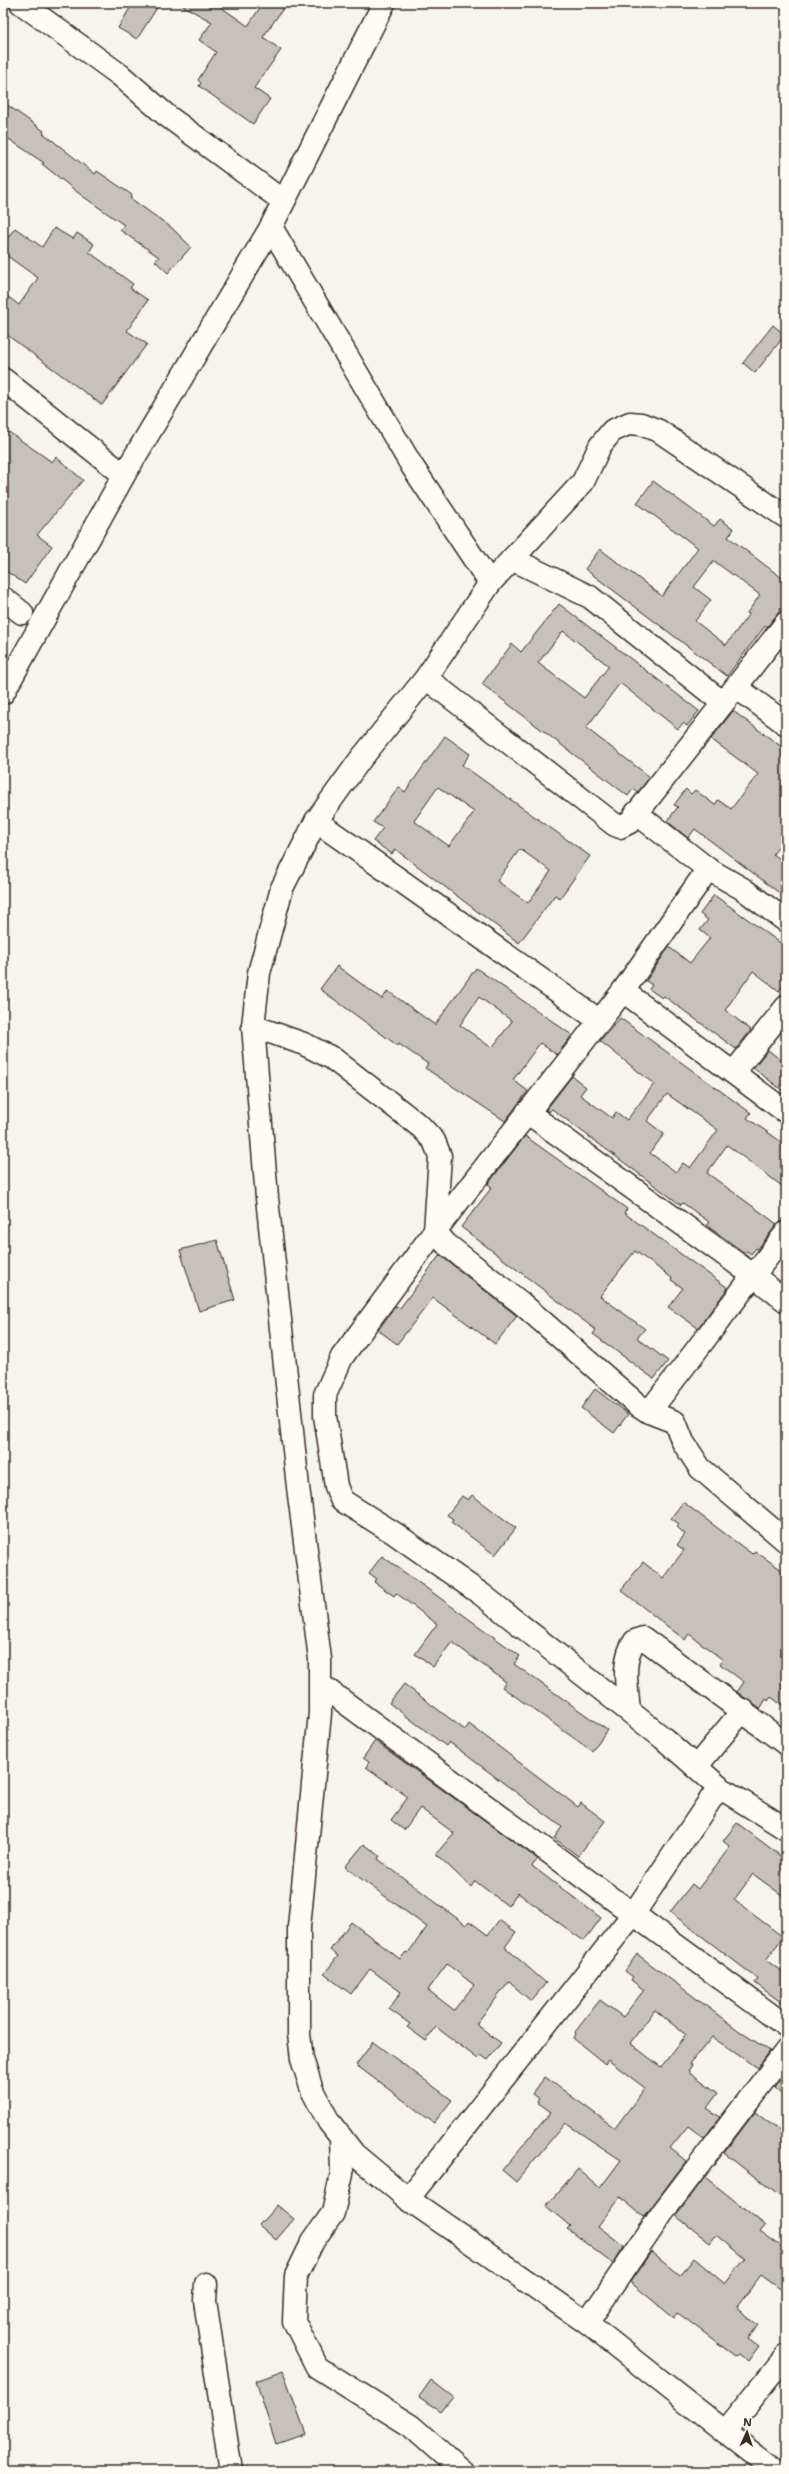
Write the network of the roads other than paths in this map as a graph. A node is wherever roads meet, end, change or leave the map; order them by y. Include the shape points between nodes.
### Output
1 (21, 3) edge
2 (384, 3) edge
3 (283, 201) junction
4 (270, 228) junction
5 (3, 379) edge
6 (124, 475) junction
7 (786, 517) edge
8 (512, 559) junction
9 (490, 583) junction
10 (3, 598) edge
11 (22, 613) dead end
12 (786, 623) edge
13 (426, 678) junction
14 (3, 693) edge
15 (730, 695) junction
16 (786, 724) edge
17 (636, 813) junction
18 (316, 821) junction
19 (708, 869) junction
20 (786, 921) edge
21 (623, 991) junction
22 (786, 1007) edge
23 (600, 1021) junction
24 (253, 1026) junction
25 (734, 1072) junction
26 (527, 1112) junction
27 (786, 1112) edge
28 (435, 1231) junction
29 (786, 1232) edge
30 (754, 1276) junction
31 (786, 1301) edge
32 (649, 1412) junction
33 (786, 1541) edge
34 (321, 1685) junction
35 (629, 1710) junction
36 (743, 1710) junction
37 (786, 1744) edge
38 (696, 1767) junction
39 (719, 1787) junction
40 (786, 1829) edge
41 (634, 1913) junction
42 (786, 2026) edge
43 (786, 2051) edge
44 (341, 2137) junction
45 (408, 2199) junction
46 (206, 2284) dead end
47 (587, 2323) junction
48 (786, 2356) edge
49 (725, 2432) junction
50 (231, 2471) edge
51 (462, 2471) edge
52 (775, 2471) edge

1 - 3 street via 120,75 166,115
2 - 3 street
3 - 4 street
4 - 6 street
4 - 9 street via 412,466
5 - 6 street
6 - 14 street
7 - 8 street via 659,431 630,423 612,431 605,438 583,482
8 - 9 street
8 - 15 street via 590,597
9 - 13 street
10 - 11 street
12 - 15 street
13 - 17 street via 615,825 625,826
13 - 18 street via 360,760
15 - 16 street
15 - 17 street
17 - 19 street
18 - 23 street
18 - 24 street via 282,888 259,973
19 - 20 street via 743,889
19 - 21 street
21 - 23 street
21 - 25 street
22 - 25 street
23 - 26 street
24 - 28 street via 304,1044 332,1058 421,1127 434,1142 440,1156
24 - 34 street via 267,1198
25 - 27 street
26 - 28 street
26 - 30 street
28 - 32 street via 446,1244 522,1303 598,1372
28 - 35 street via 342,1357 332,1376 325,1395 325,1416 338,1494 352,1508 481,1594
29 - 30 street
30 - 31 street
30 - 32 street
32 - 33 street via 674,1422 683,1442 700,1468
34 - 41 street
34 - 44 street via 299,1927 299,2034 302,2059 312,2090 329,2122
35 - 36 street via 626,1674 628,1654 635,1641 643,1638
35 - 38 street
36 - 37 street
36 - 38 street
38 - 39 street
39 - 40 street
39 - 41 street
41 - 42 street
41 - 45 street
43 - 47 street via 663,2212
44 - 45 street via 354,2154
44 - 51 street via 342,2173 333,2213 313,2241 296,2276 294,2321 317,2367 411,2426
45 - 47 street
46 - 50 street via 205,2302
47 - 49 street
48 - 49 street
49 - 52 street

